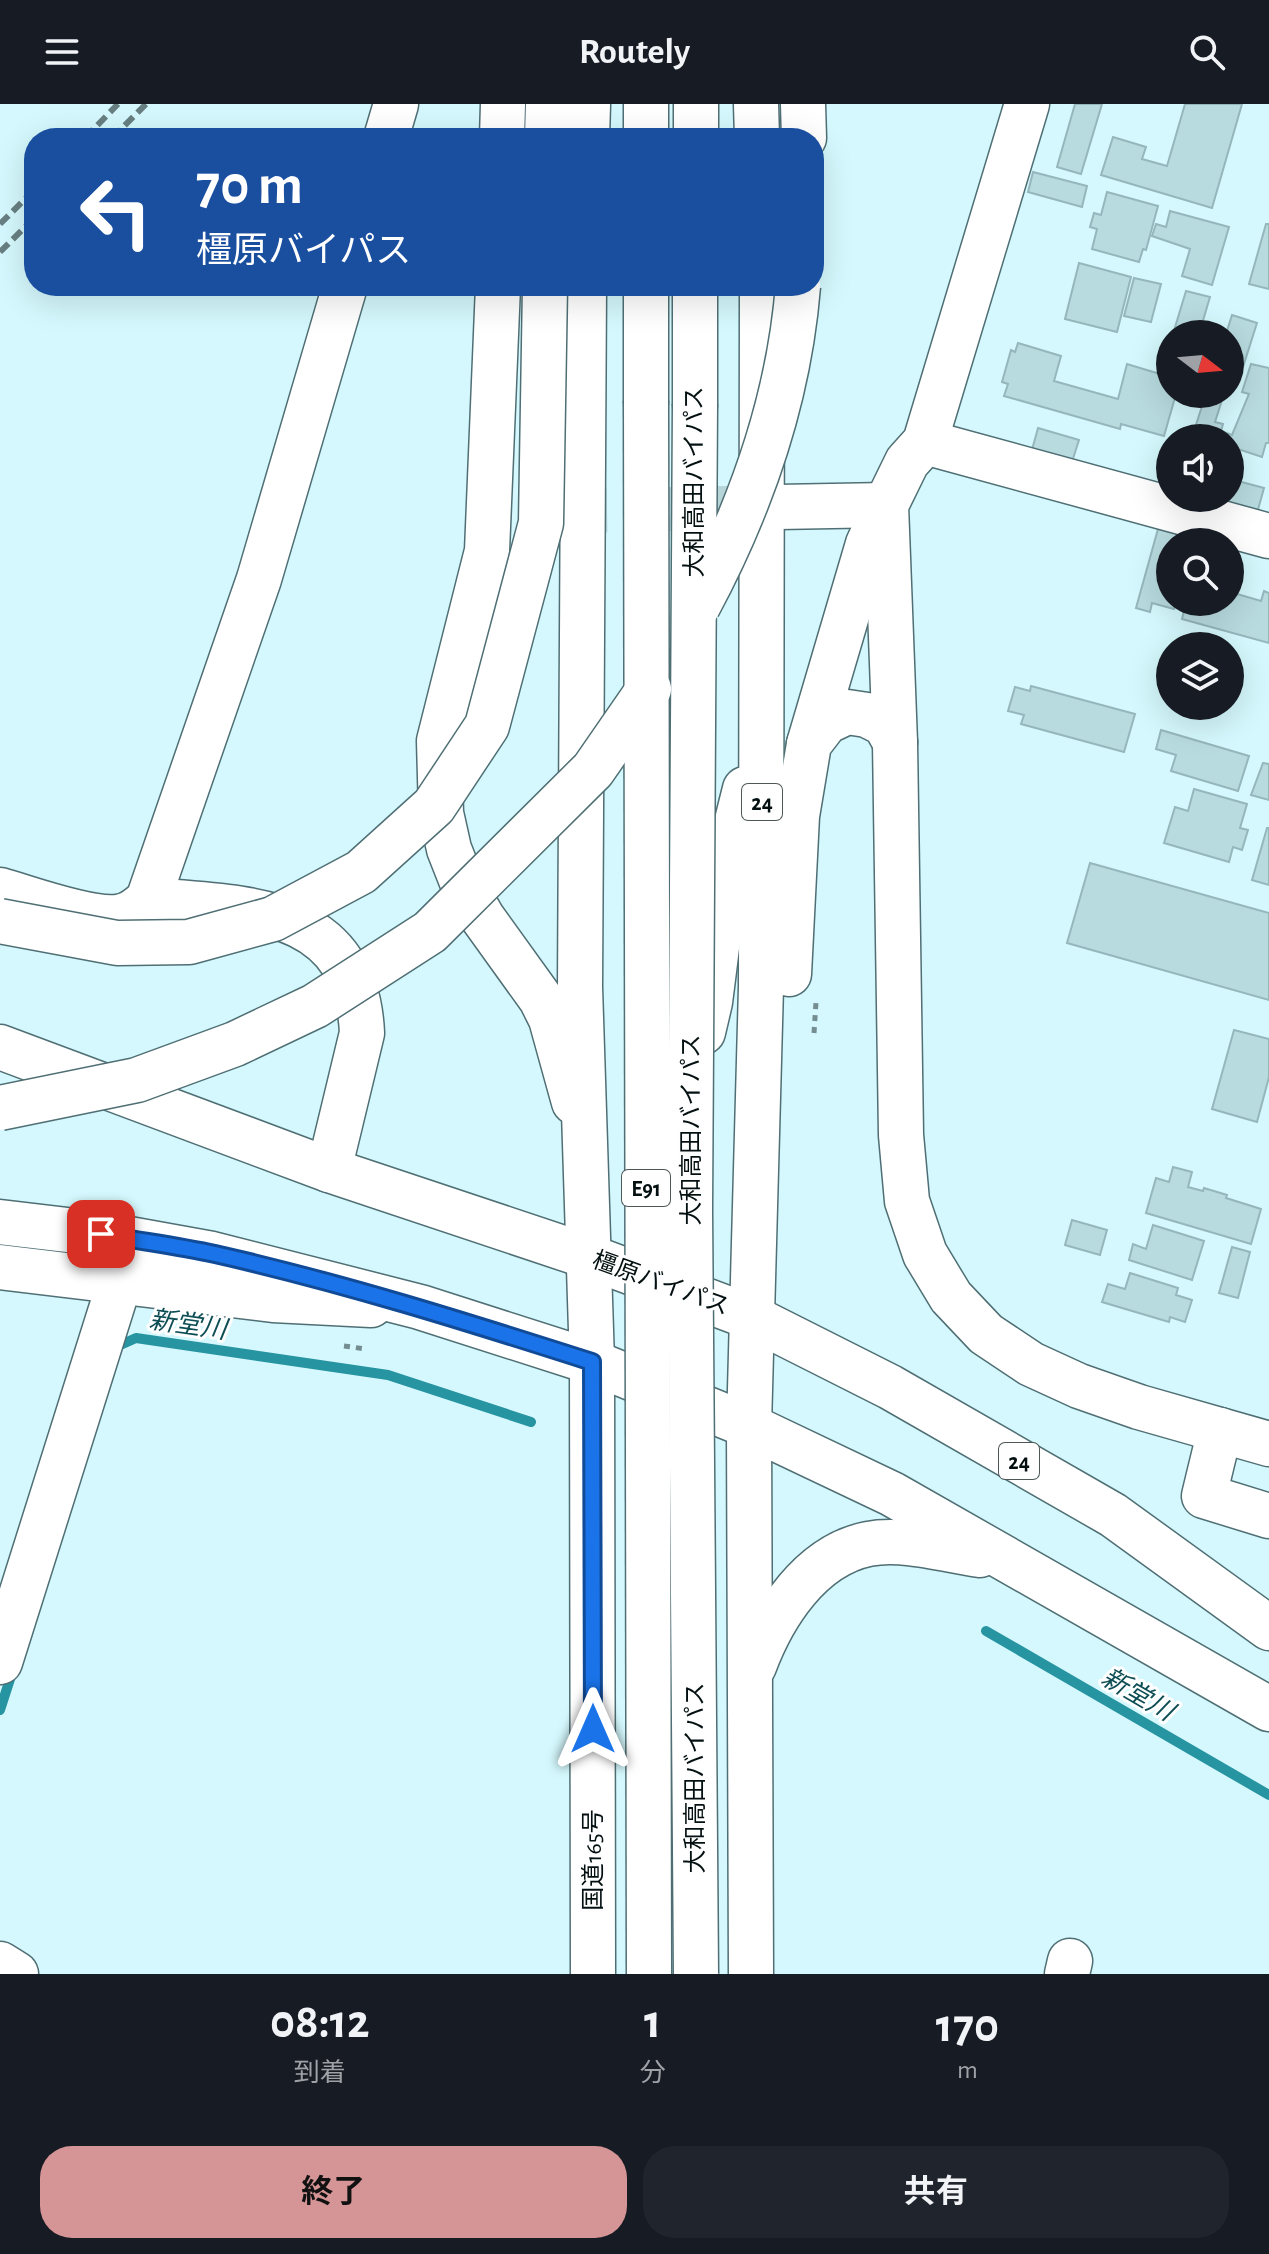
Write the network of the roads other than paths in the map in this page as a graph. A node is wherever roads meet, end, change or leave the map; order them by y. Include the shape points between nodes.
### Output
1 (396, 104) edge
2 (548, 104) edge
3 (588, 104) edge
4 (646, 104) edge
5 (696, 104) edge
6 (756, 104) edge
7 (803, 104) edge
8 (1027, 104) edge
9 (389, 128) edge
10 (547, 128) edge
11 (587, 128) edge
12 (646, 128) edge
13 (696, 128) edge
14 (757, 128) edge
15 (804, 128) edge
16 (342, 296) edge
17 (498, 296) edge
18 (545, 296) edge
19 (584, 296) edge
20 (646, 296) edge
21 (695, 296) edge
22 (762, 296) edge
23 (797, 296) edge
24 (925, 442) junction
25 (886, 505) junction
26 (778, 507) tunnel mouth
27 (563, 511) tunnel mouth
28 (490, 512) junction
29 (1269, 536) edge
30 (762, 724) junction
31 (895, 742) junction
32 (809, 744) junction
33 (0, 890) edge
34 (148, 900) junction
35 (0, 921) edge
36 (0, 1047) edge
37 (0, 1108) edge
38 (583, 1143) junction
39 (329, 1170) junction
40 (0, 1222) edge
41 (590, 1257) junction
42 (0, 1267) edge
43 (640, 1276) junction
44 (120, 1281) junction
45 (420, 1307) junction
46 (753, 1318) junction
47 (592, 1362) junction
48 (749, 1426) junction
49 (1220, 1430) junction
50 (1269, 1444) edge
51 (1269, 1516) edge
52 (1006, 1559) junction
53 (1269, 1628) edge
54 (0, 1662) edge
55 (749, 1678) junction
56 (1269, 1709) edge
57 (0, 1964) edge
58 (16, 1974) edge
59 (593, 1974) edge
60 (649, 1974) edge
61 (696, 1974) edge
62 (751, 1974) edge

1 - 9 main road
2 - 10 main road
3 - 11 main road
4 - 12 main road
5 - 13 main road
6 - 14 main road
7 - 15 main road
8 - 24 main road
16 - 34 main road via 259,579
17 - 28 main road
18 - 35 main road, bridge via 541,523 487,726 434,806 361,872 273,919 189,942 117,943
19 - 38 main road
20 - 60 main road, 大和高田バイパス / E91, bridge
21 - 61 main road, 大和高田バイパス / E91, bridge via 690,1210
22 - 30 main road, 24
23 - 37 main road, bridge via 769,443 719,566 663,669 593,770 501,865 430,932 315,1006 235,1044 137,1080
24 - 25 main road via 907,462
24 - 29 main road
25 - 26 main road
25 - 31 main road
25 - 32 main road via 868,544
27 - 28 main road
28 - 38 main road via 480,587 439,741 441,813 462,882 551,1019
30 - 43 main road via 729,853 710,1002
30 - 46 main road, 24
31 - 32 main road via 885,724 847,712 826,722
31 - 49 main road via 901,1135 907,1201 925,1254 951,1297 986,1334 1031,1364 1094,1391
32 - 46 main road via 797,816 779,1154
33 - 34 main road via 103,918 136,911
34 - 39 main road via 257,910 287,918 311,930 344,964 361,1011 362,1033
36 - 39 main road, 橿原バイパス / 24
38 - 41 main road, 国道165号
39 - 41 main road, 橿原バイパス / 24
40 - 45 main road via 212,1254
41 - 43 main road, 橿原バイパス / 24
41 - 47 main road, 国道165号
42 - 44 main road
43 - 46 main road, 橿原バイパス / 24
43 - 47 main road via 627,1310
44 - 45 main road via 273,1300
44 - 54 main road
45 - 47 main road
46 - 48 main road
46 - 53 main road, 橿原バイパス / 24 via 890,1387 1113,1515
47 - 48 main road
47 - 59 main road, 国道165号
48 - 52 main road via 892,1494
48 - 55 main road
49 - 50 main road
49 - 51 main road via 1204,1496
52 - 55 main road via 895,1543 846,1551 790,1598
52 - 56 main road
55 - 62 main road
57 - 58 main road

